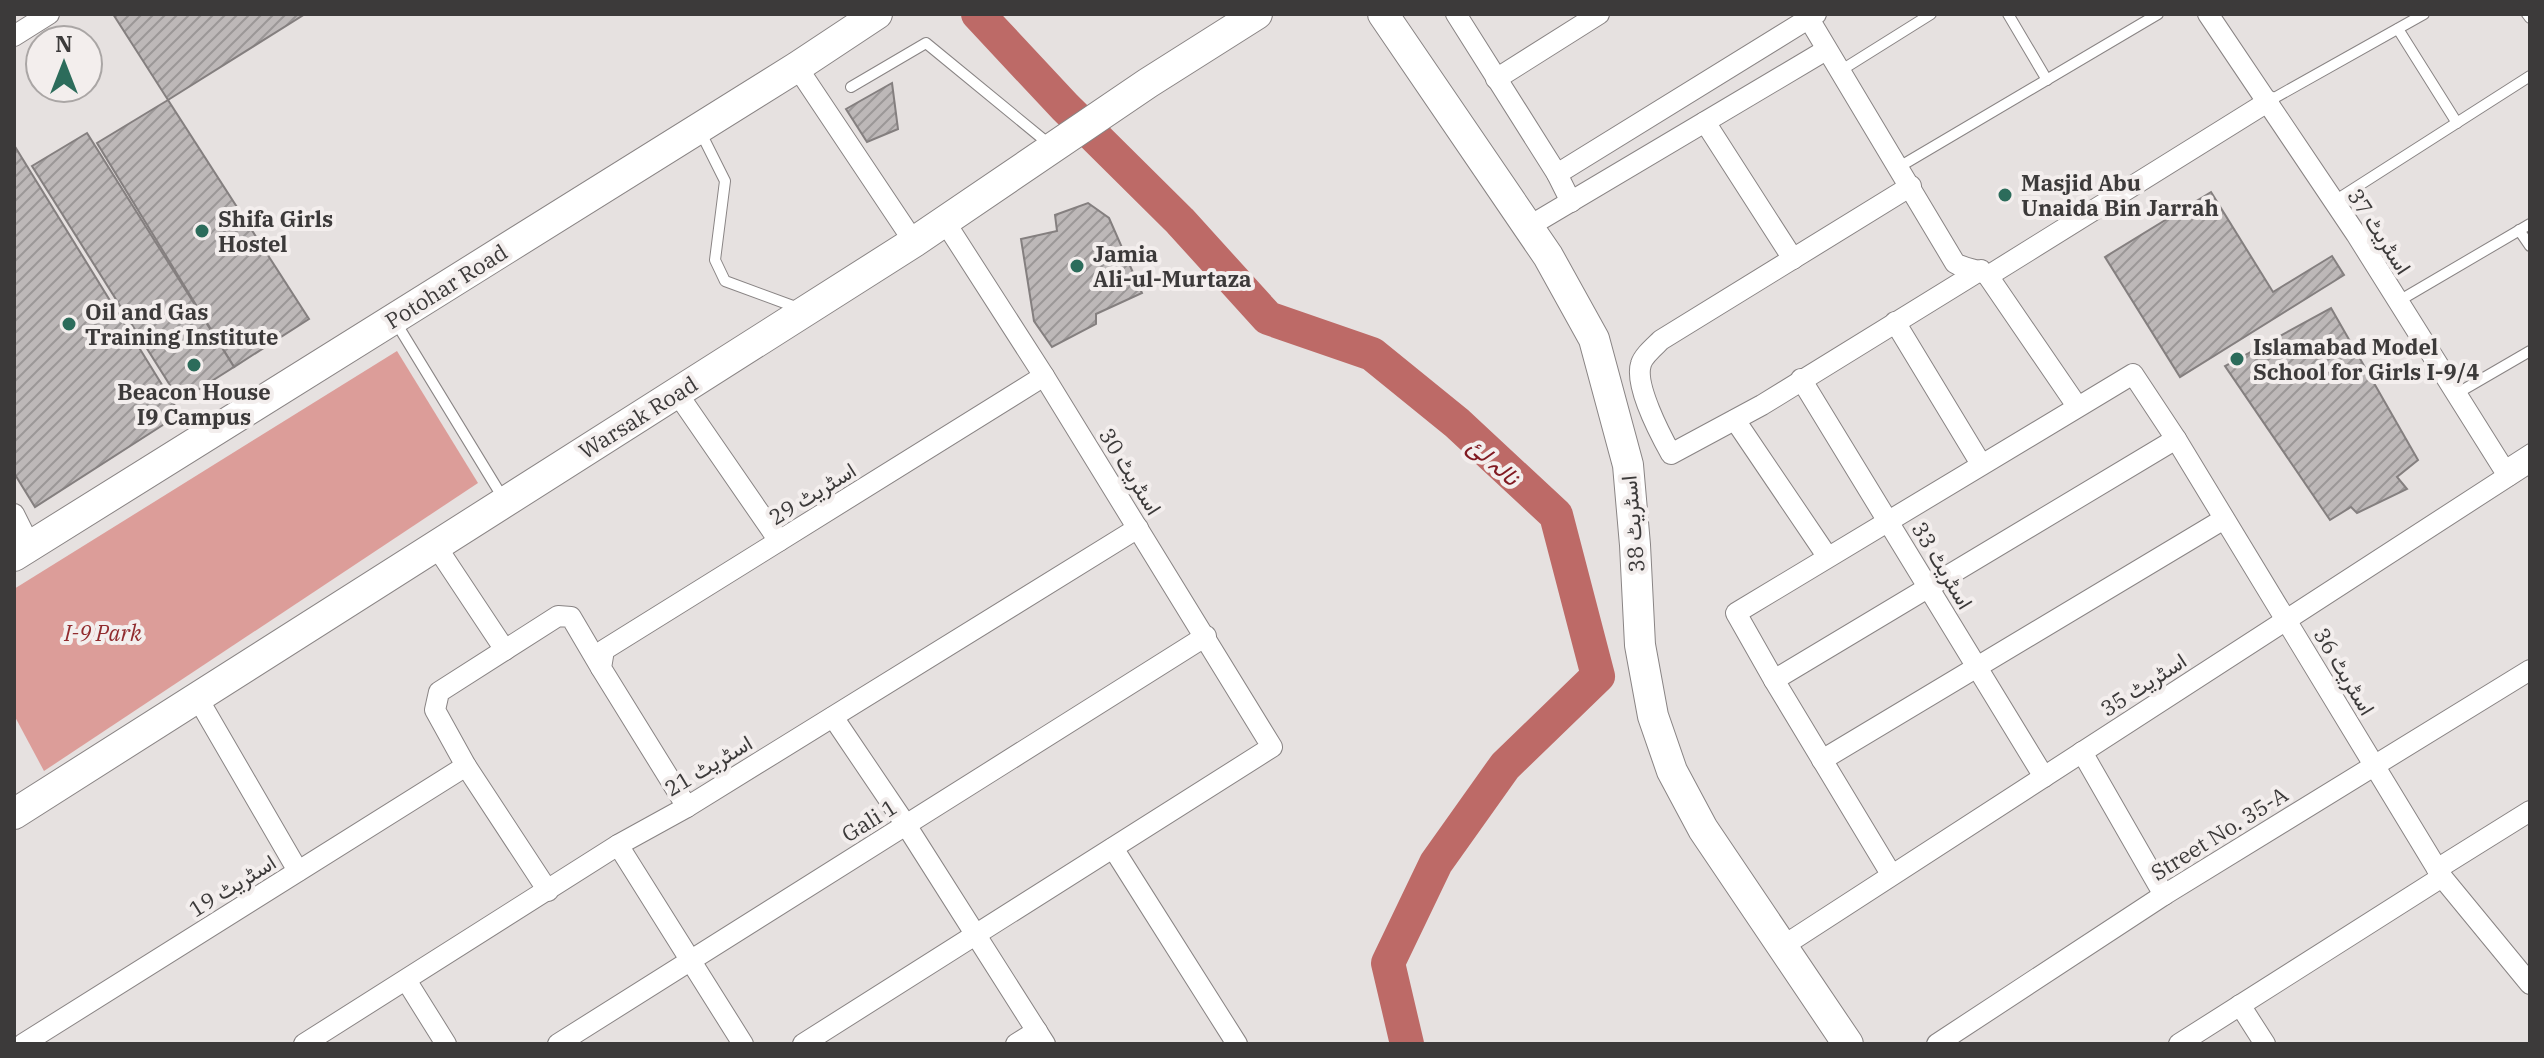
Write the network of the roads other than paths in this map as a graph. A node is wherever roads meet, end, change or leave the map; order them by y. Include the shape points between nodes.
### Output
1 (49, 14) edge
2 (877, 14) edge
3 (1257, 14) edge
4 (1383, 14) edge
5 (1456, 14) edge
6 (1599, 14) edge
7 (1931, 14) edge
8 (2008, 14) edge
9 (2158, 14) edge
10 (2208, 14) edge
11 (2424, 14) edge
12 (1813, 16) edge
13 (2398, 29) junction
14 (14, 36) edge
15 (1826, 50) junction
16 (797, 67) junction
17 (1840, 71) junction
18 (2530, 76) edge
19 (1496, 79) junction
20 (2047, 80) junction
21 (851, 87) dead end
22 (2269, 101) junction
23 (1705, 122) junction
24 (2457, 123) junction
25 (699, 129) junction
26 (1060, 143) junction
27 (1899, 167) junction
28 (1557, 174) junction
29 (1911, 186) junction
30 (1571, 202) junction
31 (2333, 202) junction
32 (945, 222) junction
33 (2530, 224) edge
34 (1528, 227) junction
35 (2519, 230) junction
36 (914, 242) junction
37 (2530, 246) edge
38 (1793, 259) junction
39 (1985, 273) junction
40 (2397, 302) junction
41 (806, 311) junction
42 (394, 319) junction
43 (1895, 322) junction
44 (2530, 351) edge
45 (1044, 376) junction
46 (1801, 379) junction
47 (677, 393) junction
48 (2456, 394) junction
49 (2077, 406) junction
50 (1735, 420) junction
51 (2176, 439) junction
52 (2530, 449) edge
53 (2530, 462) edge
54 (1981, 464) junction
55 (2505, 472) junction
56 (505, 502) junction
57 (14, 514) edge
58 (2224, 519) junction
59 (1888, 520) junction
60 (1138, 528) junction
61 (779, 541) junction
62 (436, 546) junction
63 (22, 551) edge
64 (1827, 556) junction
65 (1929, 588) junction
66 (2286, 620) junction
67 (1206, 636) junction
68 (505, 650) junction
69 (603, 659) junction
70 (1977, 667) junction
71 (2530, 670) edge
72 (1774, 680) junction
73 (197, 697) junction
74 (833, 717) junction
75 (2082, 752) junction
76 (1822, 760) junction
77 (466, 766) junction
78 (2375, 766) junction
79 (2044, 777) junction
80 (687, 807) junction
81 (2530, 811) edge
82 (14, 814) edge
83 (906, 825) junction
84 (618, 845) junction
85 (1113, 848) junction
86 (298, 871) junction
87 (2440, 873) junction
88 (1891, 874) junction
89 (548, 891) junction
90 (2164, 895) junction
91 (974, 935) junction
92 (1783, 946) junction
93 (690, 961) junction
94 (406, 980) junction
95 (2530, 984) edge
96 (2240, 1005) junction
97 (1041, 1038) edge
98 (23, 1044) edge
99 (304, 1044) edge
100 (446, 1044) edge
101 (558, 1044) edge
102 (743, 1044) edge
103 (803, 1044) edge
104 (1016, 1044) edge
105 (1237, 1044) edge
106 (1848, 1044) edge
107 (1937, 1044) edge
108 (2179, 1044) edge
109 (2265, 1044) edge

1 - 14 street
2 - 16 street, Potohar Road
3 - 26 street, Warsak Road
4 - 34 street, اسٹریٹ 38
5 - 19 street
6 - 19 street
7 - 17 lane
8 - 20 lane
9 - 20 lane
10 - 22 street, اسٹریٹ 37
11 - 13 lane
12 - 15 street
12 - 28 street
13 - 22 lane
13 - 24 lane
15 - 17 street
15 - 23 street
16 - 25 street, Potohar Road
16 - 36 street
17 - 27 street
18 - 24 lane
19 - 28 street
20 - 27 lane
21 - 26 lane via 926,43
22 - 31 street, اسٹریٹ 37
22 - 39 street
23 - 30 street
23 - 38 street
24 - 31 lane
25 - 41 lane via 725,181 715,260 725,281
25 - 42 street, Potohar Road
26 - 32 street, Warsak Road
27 - 29 street
28 - 30 street
29 - 38 street
29 - 39 street via 1955,263
30 - 34 street
31 - 40 street, اسٹریٹ 37
32 - 36 street, Warsak Road
32 - 45 street, اسٹریٹ 30
33 - 35 lane
34 - 92 street, اسٹریٹ 38 via 1594,339 1628,465 1640,645 1653,716 1672,771 1703,829
35 - 37 lane
35 - 40 lane
36 - 41 street, Warsak Road
38 - 50 street via 1661,340 1641,363 1650,409 1671,454
39 - 43 street
39 - 49 street
40 - 48 street, اسٹریٹ 37
41 - 47 street, Warsak Road
42 - 56 lane
42 - 63 street, Potohar Road
43 - 46 street
43 - 54 street
44 - 48 lane
45 - 60 street, اسٹریٹ 30
45 - 61 street, اسٹریٹ 29
46 - 50 street
46 - 59 street, اسٹریٹ 33
47 - 56 street, Warsak Road
47 - 61 street
48 - 55 street, اسٹریٹ 37
49 - 51 street, اسٹریٹ 36 via 2133,374
49 - 54 street
50 - 64 street
51 - 58 street, اسٹریٹ 36
51 - 65 street
52 - 55 lane
53 - 55 street, اسٹریٹ 35
54 - 59 street
55 - 66 street, اسٹریٹ 35
56 - 62 street, Warsak Road
57 - 63 street
58 - 66 street, اسٹریٹ 36
58 - 70 street
59 - 64 street
59 - 65 street, اسٹریٹ 33
60 - 67 street, اسٹریٹ 30
60 - 74 street, اسٹریٹ 21
61 - 69 street, اسٹریٹ 29
62 - 68 street
62 - 73 street, Warsak Road
64 - 72 street via 1736,613
65 - 70 street, اسٹریٹ 33
65 - 72 street
66 - 75 street, اسٹریٹ 35
66 - 78 street, اسٹریٹ 36
67 - 83 street, Gali 1
67 - 85 street, اسٹریٹ 30 via 1272,747
68 - 69 street via 558,616 571,617
68 - 77 street via 439,692 435,710
69 - 80 street
70 - 76 street
70 - 79 street, اسٹریٹ 33
71 - 78 street, Street No. 35-A
72 - 76 street
73 - 82 street, Warsak Road
73 - 86 street
74 - 80 street, اسٹریٹ 21
74 - 83 street
75 - 79 street, اسٹریٹ 35
75 - 90 street
76 - 88 street
77 - 86 street, اسٹریٹ 19
77 - 89 street
78 - 87 street, اسٹریٹ 36
78 - 90 street, Street No. 35-A
79 - 88 street, اسٹریٹ 35
80 - 84 street, اسٹریٹ 21
81 - 87 street
83 - 91 street
83 - 93 street, Gali 1
84 - 89 street, اسٹریٹ 21
84 - 93 street
85 - 91 street
85 - 105 street
86 - 98 street, اسٹریٹ 19
87 - 95 street, اسٹریٹ 36
87 - 96 street
88 - 92 street, اسٹریٹ 35
89 - 94 street, اسٹریٹ 21
90 - 107 street, Street No. 35-A
91 - 97 street
91 - 103 street
92 - 106 street, اسٹریٹ 38
93 - 101 street, Gali 1
93 - 102 street
94 - 99 street, اسٹریٹ 21
94 - 100 street
96 - 108 street
96 - 109 street
97 - 104 street

